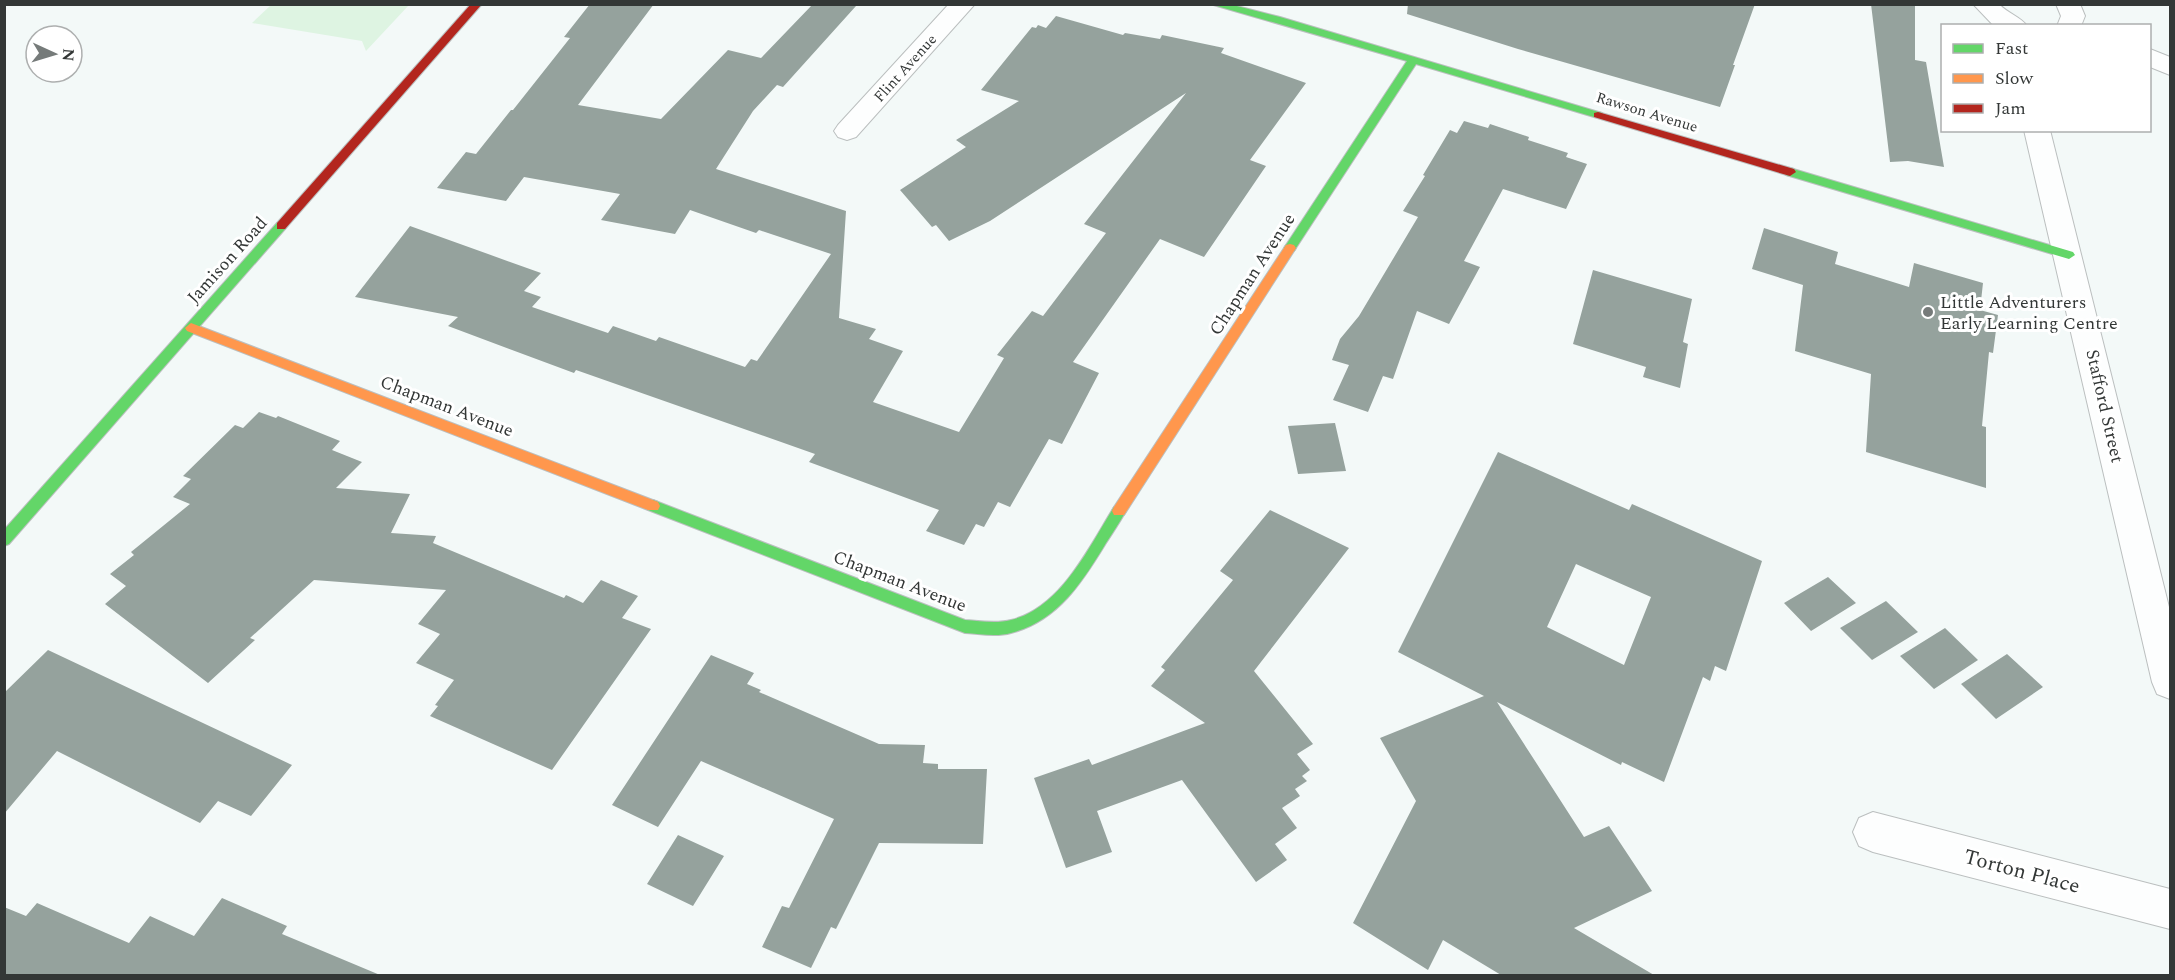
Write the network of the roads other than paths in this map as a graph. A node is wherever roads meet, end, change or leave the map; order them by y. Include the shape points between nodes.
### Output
1 (477, 4) edge
2 (963, 4) edge
3 (1215, 4) edge
4 (1985, 4) edge
5 (2011, 24) edge
6 (2151, 58) edge
7 (1413, 60) junction
8 (2170, 67) edge
9 (847, 131) dead end
10 (2037, 132) edge
11 (2068, 255) junction
12 (191, 328) junction
13 (4, 540) edge
14 (2170, 682) edge
15 (1873, 832) dead end
16 (2170, 909) edge

1 - 12 street, Jamison Road
2 - 9 street, Flint Avenue
3 - 7 street, Rawson Avenue
4 - 5 street
6 - 8 street
7 - 11 street, Rawson Avenue
7 - 12 street, Chapman Avenue via 1067,590 1038,619 1019,626 965,626
10 - 11 street, Stafford Street
11 - 14 street, Stafford Street
12 - 13 street, Jamison Road
15 - 16 street, Torton Place

